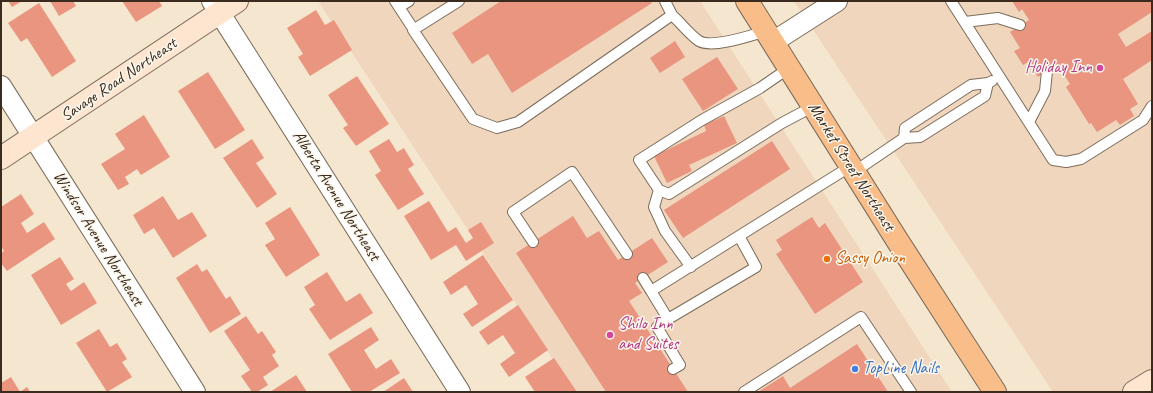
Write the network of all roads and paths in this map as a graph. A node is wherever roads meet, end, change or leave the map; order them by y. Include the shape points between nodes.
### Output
1 (409, 1) edge
2 (460, 1) edge
3 (665, 1) edge
4 (747, 1) edge
5 (837, 1) edge
6 (951, 1) edge
7 (397, 4) edge
8 (223, 5) edge
9 (672, 16) junction
10 (965, 22) junction
11 (1020, 25) dead end
12 (414, 30) junction
13 (770, 36) junction
14 (789, 68) junction
15 (1047, 71) dead end
16 (999, 77) junction
17 (988, 83) junction
18 (1, 86) edge
19 (814, 106) junction
20 (1152, 106) edge
21 (1029, 122) junction
22 (34, 137) junction
23 (904, 138) junction
24 (1, 158) edge
25 (852, 169) junction
26 (659, 190) junction
27 (739, 236) junction
28 (533, 242) dead end
29 (627, 254) dead end
30 (691, 266) junction
31 (643, 278) dead end
32 (651, 291) junction
33 (668, 319) junction
34 (673, 369) dead end
35 (1152, 381) edge
36 (195, 392) edge
37 (460, 392) edge
38 (744, 392) edge
39 (911, 392) edge
40 (995, 392) edge
41 (1134, 392) edge

1 - 7 lane
2 - 12 lane
3 - 9 lane
4 - 13 main road, Market Street Northeast
5 - 13 street
6 - 10 lane
7 - 12 lane
8 - 22 street, Savage Road Northeast
8 - 37 street, Alberta Avenue Northeast
9 - 12 lane via 518,122 497,128 473,119
9 - 13 lane via 701,42 719,43
10 - 11 lane via 998,18
10 - 16 lane
13 - 14 main road, Market Street Northeast
14 - 19 main road, Market Street Northeast
14 - 26 lane via 639,160
15 - 21 lane via 1045,91
16 - 17 lane
16 - 21 lane
17 - 23 lane via 985,96 920,136
17 - 23 lane via 971,85 905,128
18 - 22 street, Windsor Avenue Northeast
19 - 25 main road, Market Street Northeast
19 - 26 lane via 669,194
20 - 21 lane via 1143,120 1081,159 1066,162 1052,160
22 - 24 street, Savage Road Northeast
22 - 36 street, Windsor Avenue Northeast
23 - 25 lane
25 - 27 lane
25 - 40 main road, Market Street Northeast
26 - 30 lane via 654,207 665,231
27 - 30 lane
27 - 33 lane via 756,267
28 - 29 lane via 513,212 572,172
30 - 32 lane
31 - 32 lane
32 - 33 lane
33 - 34 lane via 657,327 680,365
35 - 41 street
38 - 39 lane via 861,317

